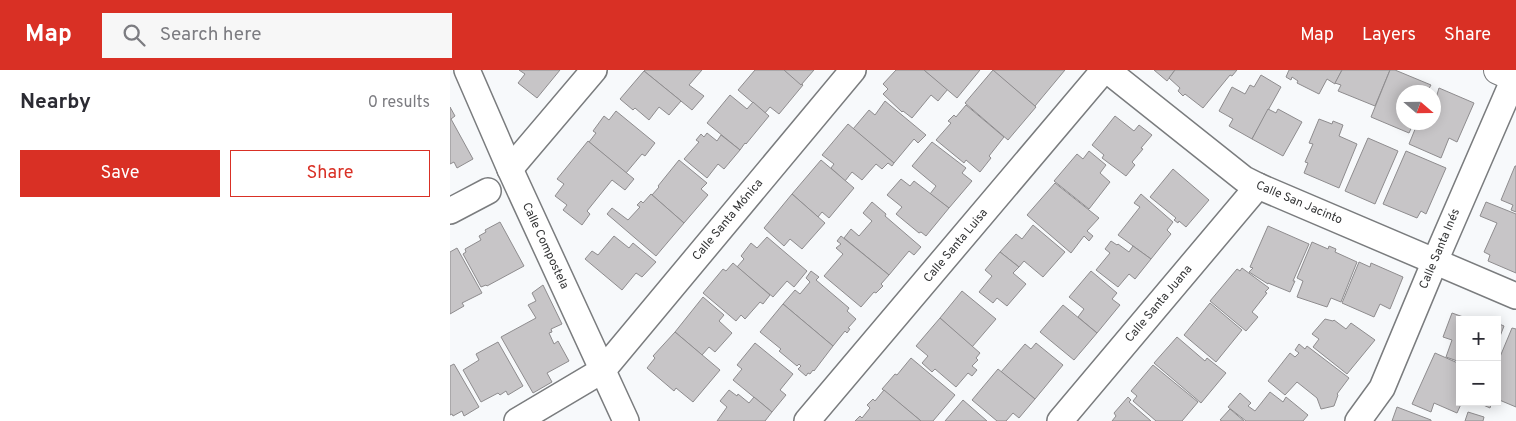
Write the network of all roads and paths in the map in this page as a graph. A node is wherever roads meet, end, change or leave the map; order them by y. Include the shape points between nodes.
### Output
1 (467, 70) edge
2 (594, 70) edge
3 (852, 70) edge
4 (1106, 70) edge
5 (1511, 75) edge
6 (510, 169) junction
7 (1258, 186) junction
8 (488, 191) dead end
9 (450, 211) edge
10 (1435, 261) junction
11 (1516, 296) edge
12 (603, 370) junction
13 (517, 421) edge
14 (626, 421) edge
15 (807, 421) edge
16 (1060, 421) edge
17 (1358, 421) edge

1 - 6 street, Calle Compostela
2 - 6 street
3 - 12 street, Calle Santa Mónica
4 - 7 street, Calle San Jacinto via 1244,179
4 - 15 street, Calle Santa Luisa
5 - 10 street, Calle Santa Inés
6 - 12 street, Calle Compostela
7 - 10 street, Calle San Jacinto
7 - 16 street, Calle Santa Juana
8 - 9 street
10 - 11 street, Calle San Jacinto
10 - 17 street, Calle Santa Inés via 1382,388
12 - 13 street, Calle Santa Mónica
12 - 14 street, Calle Compostela

